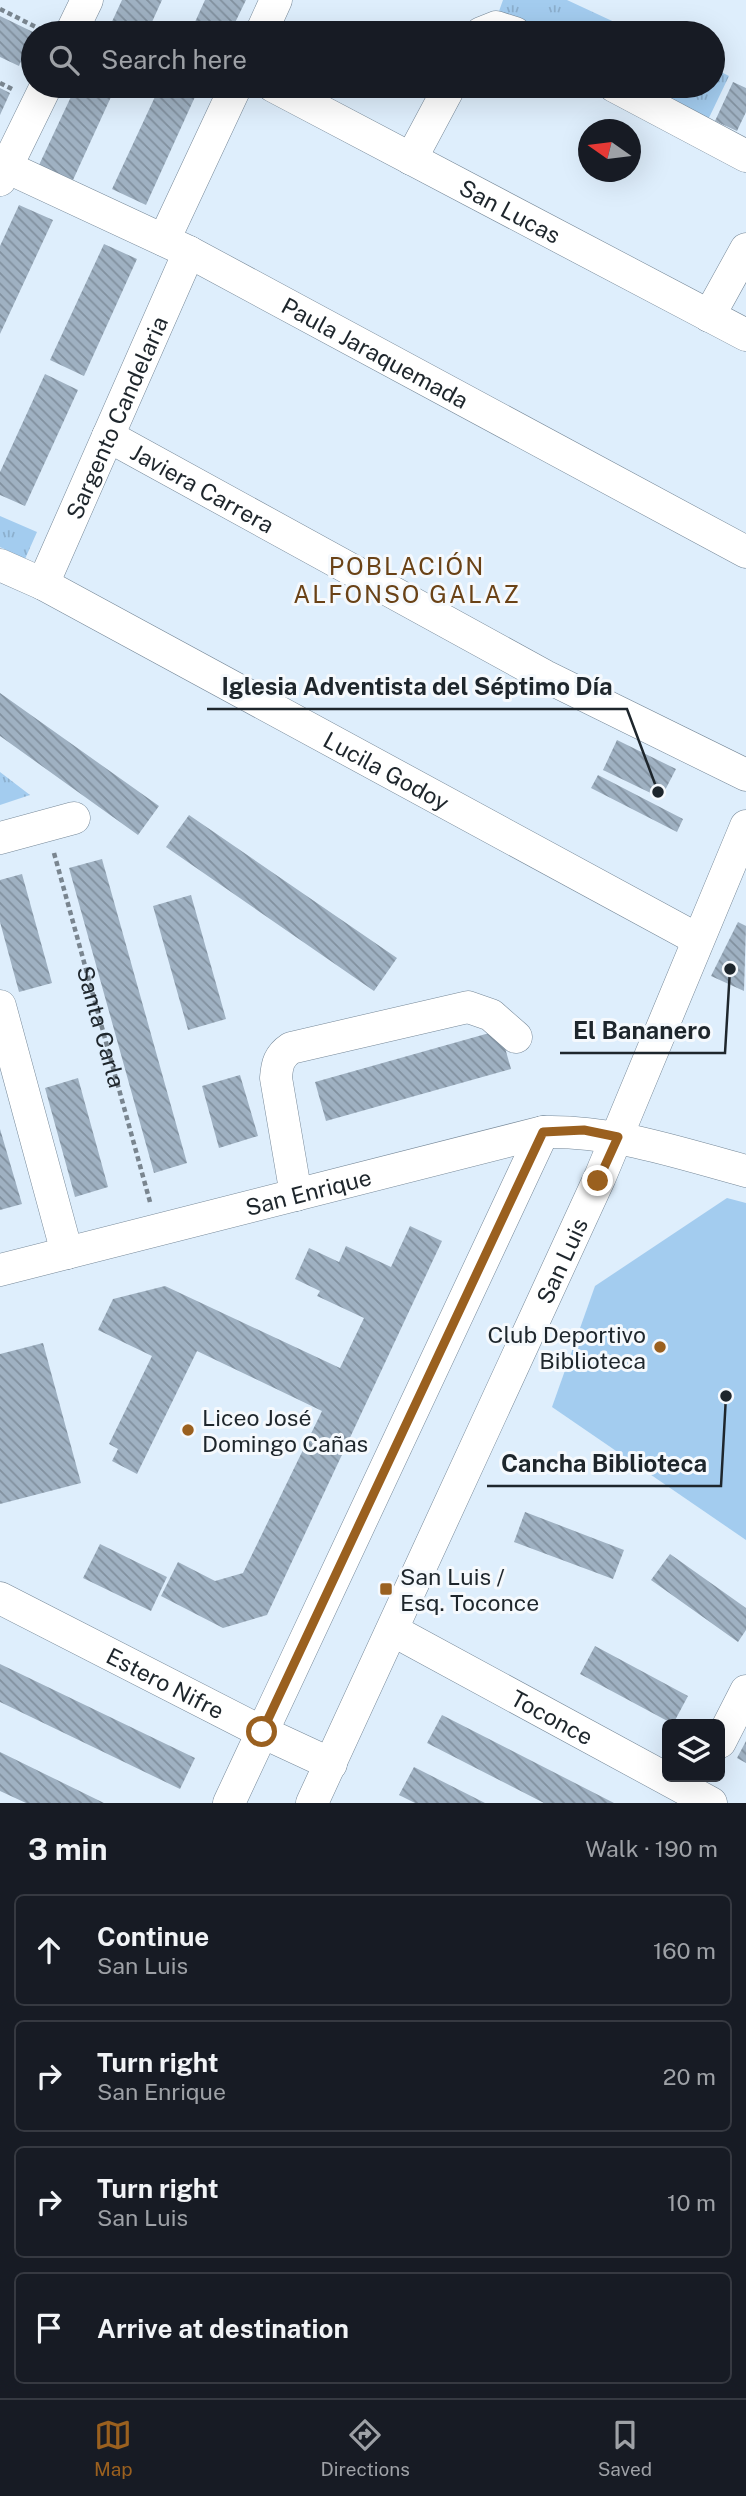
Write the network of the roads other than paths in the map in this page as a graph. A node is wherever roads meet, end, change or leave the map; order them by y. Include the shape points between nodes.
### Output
1 (87, 0) edge
2 (276, 0) edge
3 (77, 21) edge
4 (266, 21) edge
5 (40, 98) edge
6 (232, 98) edge
7 (296, 98) edge
8 (444, 98) edge
9 (637, 98) edge
10 (746, 156) edge
11 (411, 159) junction
12 (2, 171) edge
13 (177, 246) junction
14 (746, 248) edge
15 (709, 316) junction
16 (746, 335) edge
17 (108, 436) junction
18 (746, 552) edge
19 (0, 565) edge
20 (43, 584) junction
21 (746, 775) edge
22 (60, 821) road end
23 (746, 826) edge
24 (0, 838) edge
25 (697, 939) junction
26 (0, 1006) edge
27 (516, 1037) dead end
28 (543, 1132) junction
29 (618, 1137) junction
30 (746, 1171) edge
31 (296, 1195) junction
32 (66, 1253) junction
33 (0, 1270) edge
34 (0, 1598) edge
35 (394, 1630) junction
36 (746, 1691) edge
37 (262, 1732) junction
38 (725, 1732) edge
39 (331, 1764) junction
40 (699, 1794) edge
41 (229, 1803) edge
42 (312, 1803) edge

1 - 3 street
2 - 4 street
5 - 12 street
6 - 13 street, Sargento Candelaria
7 - 11 street, San Lucas
8 - 11 street
9 - 10 street
11 - 15 street, San Lucas
12 - 13 street, Paula Jaraquemada
13 - 17 street, Sargento Candelaria
13 - 18 street, Paula Jaraquemada
14 - 15 street
15 - 16 street, San Lucas
17 - 20 street, Sargento Candelaria
17 - 21 street, Javiera Carrera via 545,676
19 - 20 street, Lucila Godoy
20 - 25 street, Lucila Godoy
22 - 24 street
23 - 25 street, San Luis
25 - 29 street, San Luis
26 - 32 street
27 - 31 street via 491,1015 468,1007 291,1048 282,1054 276,1078
28 - 29 street, San Enrique via 584,1130
28 - 31 street, San Enrique
28 - 37 street
29 - 30 street, San Enrique
29 - 35 street, San Luis
31 - 32 street, San Enrique
32 - 33 street, San Enrique
34 - 37 street, Estero Nifre
35 - 39 street, San Luis
35 - 40 street, Toconce
36 - 38 street
37 - 39 street, Estero Nifre
37 - 41 street
39 - 42 street, San Luis

